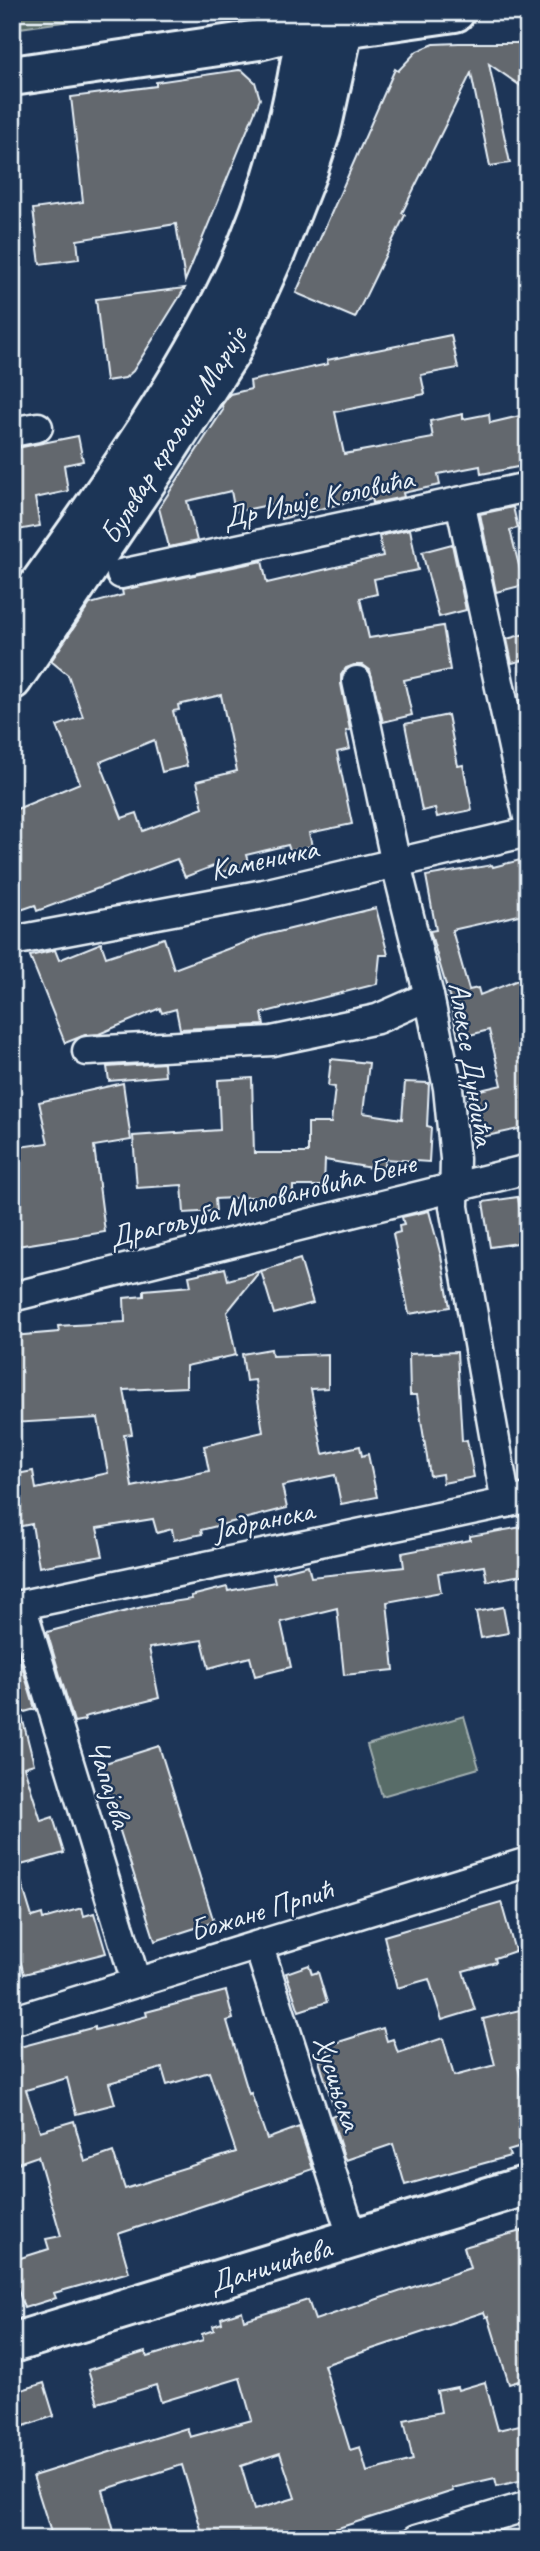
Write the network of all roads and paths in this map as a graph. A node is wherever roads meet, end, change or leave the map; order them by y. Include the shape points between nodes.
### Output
1 (455, 12) edge
2 (327, 18) edge
3 (12, 76) edge
4 (528, 487) edge
5 (460, 502) junction
6 (19, 551) dead end
7 (12, 553) edge
8 (121, 574) dead end
9 (12, 623) edge
10 (12, 680) edge
11 (357, 681) dead end
12 (528, 817) edge
13 (528, 832) edge
14 (396, 864) junction
15 (12, 941) edge
16 (429, 996) junction
17 (87, 1051) dead end
18 (528, 1169) edge
19 (454, 1186) junction
20 (12, 1297) edge
21 (517, 1501) edge
22 (16, 1606) edge
23 (528, 1863) edge
24 (259, 1947) junction
25 (136, 1982) junction
26 (12, 2021) edge
27 (528, 2185) edge
28 (353, 2239) junction
29 (12, 2343) edge
30 (528, 2506) edge
31 (422, 2538) edge

1 - 2 main road
2 - 3 main road via 259,40
2 - 9 main road, Булевар краљице Марије via 296,84 273,170 232,279 145,429
2 - 10 main road, Булевар краљице Марије via 321,130 276,251 231,351
4 - 5 street, Др Илије Коловића
5 - 8 street, Др Илије Коловића
5 - 12 street
6 - 7 path
11 - 14 street, Алексе Дундића
13 - 14 street, Каменичка
14 - 15 street, Каменичка
14 - 16 street, Алексе Дундића
16 - 17 street via 377,1019 271,1041
16 - 19 street, Алексе Дундића via 448,1088
18 - 19 street, Драгољуба Миловановића Бене
19 - 20 street, Драгољуба Миловановића Бене
19 - 21 street, Алексе Дундића via 454,1207
21 - 22 street, Јадранска
22 - 25 street, Чапајева
23 - 24 street, Божане Прпић
24 - 25 street, Божане Прпић
24 - 28 street, Хусињска
25 - 26 street, Божане Прпић
27 - 28 main road, Даничићева
28 - 29 main road, Даничићева
30 - 31 street

